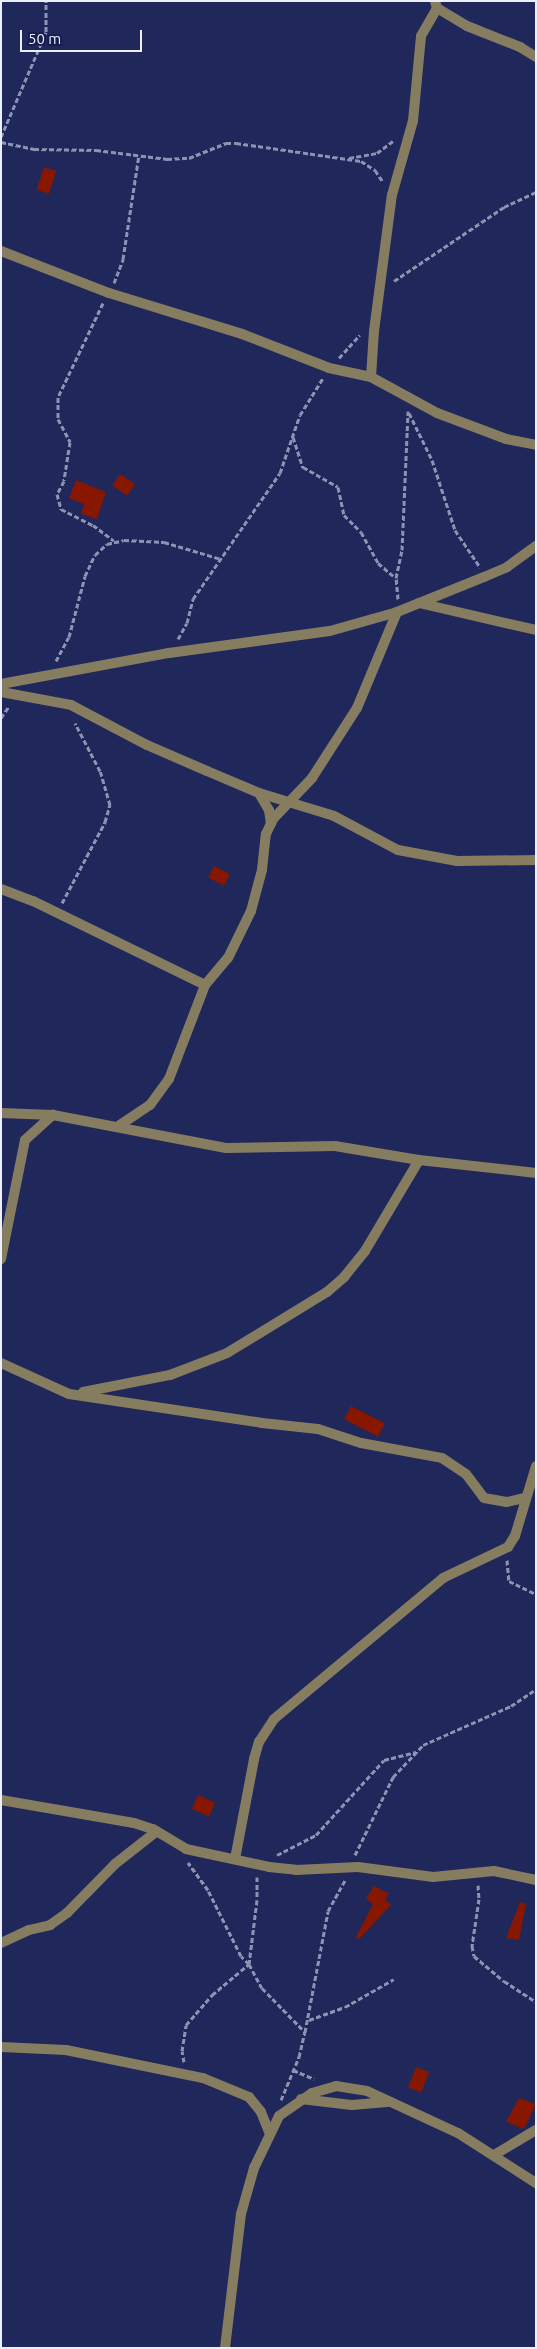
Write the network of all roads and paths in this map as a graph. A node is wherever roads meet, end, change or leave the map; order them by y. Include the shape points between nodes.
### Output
1 (46, 1) edge
2 (436, 4) edge
3 (536, 57) edge
4 (1, 137) edge
5 (396, 138) dead end
6 (1, 142) edge
7 (139, 155) junction
8 (346, 159) junction
9 (536, 192) edge
10 (392, 195) junction
11 (1, 251) edge
12 (382, 286) junction
13 (109, 293) junction
14 (375, 318) junction
15 (329, 368) junction
16 (372, 377) junction
17 (406, 398) junction
18 (408, 411) junction
19 (293, 434) junction
20 (536, 445) edge
21 (114, 541) junction
22 (536, 546) edge
23 (221, 560) junction
24 (484, 577) junction
25 (396, 578) junction
26 (418, 603) junction
27 (397, 612) junction
28 (536, 630) edge
29 (169, 653) junction
30 (52, 668) dead end
31 (1, 684) edge
32 (1, 692) edge
33 (64, 703) junction
34 (259, 793) junction
35 (289, 801) junction
36 (271, 824) junction
37 (536, 860) edge
38 (1, 889) edge
39 (57, 913) junction
40 (205, 985) junction
41 (1, 1113) edge
42 (52, 1115) junction
43 (120, 1125) junction
44 (419, 1160) junction
45 (536, 1173) edge
46 (1, 1259) edge
47 (1, 1363) edge
48 (69, 1394) junction
49 (536, 1466) edge
50 (525, 1498) junction
51 (508, 1547) junction
52 (536, 1594) edge
53 (536, 1689) edge
54 (416, 1752) junction
55 (1, 1800) edge
56 (158, 1831) junction
57 (176, 1845) junction
58 (235, 1859) junction
59 (256, 1864) junction
60 (350, 1867) junction
61 (474, 1872) junction
62 (536, 1880) edge
63 (1, 1943) edge
64 (250, 1964) junction
65 (394, 1979) dead end
66 (536, 2002) edge
67 (308, 2020) junction
68 (306, 2032) junction
69 (1, 2047) edge
70 (188, 2075) junction
71 (301, 2099) junction
72 (391, 2102) junction
73 (278, 2118) junction
74 (536, 2130) edge
75 (269, 2132) junction
76 (494, 2154) junction
77 (536, 2183) edge
78 (226, 2348) edge

1 - 4 path via 46,32
2 - 3 street via 467,26 520,47
2 - 10 street via 420,36 413,121
5 - 8 path via 377,153
6 - 7 path via 54,151 96,150
7 - 8 path via 189,158 226,143 236,143
7 - 13 path via 123,259
8 - 10 path via 361,161 375,170
9 - 12 path via 504,207 441,248 404,277
10 - 12 street
11 - 13 street
12 - 14 street
13 - 15 street via 242,334
13 - 21 path via 58,397 58,418 70,442 64,481 57,494 61,509 93,525
14 - 15 path
14 - 16 street
15 - 16 street
15 - 19 path via 300,415
16 - 17 street
17 - 18 path
17 - 20 street via 470,427
18 - 24 path via 432,460 455,530 474,555
18 - 25 path via 402,550
19 - 23 path via 280,472
19 - 25 path via 303,466 338,487 344,515 361,532 378,564
21 - 23 path via 164,542
21 - 30 path via 95,555 85,576 68,637
22 - 24 street via 507,567
23 - 29 path via 193,599 187,623
24 - 26 street
25 - 27 path
26 - 27 street
26 - 28 street
27 - 29 street via 330,631
27 - 35 street via 357,708 318,771
29 - 31 street
32 - 33 street
33 - 34 street via 147,745
33 - 39 path via 88,744 110,797 110,805 106,822
34 - 35 street
34 - 36 street via 269,810
35 - 36 street
35 - 37 street via 334,816 404,852 457,861
36 - 40 street via 266,834 262,870 251,911 228,958
38 - 39 street
39 - 40 street
40 - 43 street via 169,1079 150,1105
41 - 42 street
42 - 43 street
42 - 46 street via 25,1140
43 - 44 street via 226,1148 335,1146
44 - 45 street
44 - 48 street via 365,1251 344,1277 305,1307 227,1353 178,1372 124,1386
47 - 48 street
48 - 50 street via 262,1424 318,1429 361,1443 442,1458 466,1474 484,1498 507,1502
49 - 50 street
50 - 51 street via 515,1536
51 - 52 path via 509,1581
51 - 58 street via 443,1578 274,1719 259,1742
53 - 54 path via 511,1706 456,1728
54 - 59 path via 384,1760 316,1835
54 - 60 path via 393,1777
55 - 56 street via 96,1814
56 - 57 street
56 - 63 street via 115,1864 67,1913 50,1925 29,1930
57 - 58 street via 203,1854
57 - 64 path via 208,1890 241,1956
58 - 59 street
59 - 60 street via 296,1870
59 - 64 path via 258,1893
60 - 61 street via 433,1877
60 - 67 path via 328,1911
61 - 62 street via 494,1871
61 - 66 path via 479,1899 472,1946 474,1956
64 - 68 path via 262,1988
64 - 70 path via 212,1994 186,2025 182,2051
65 - 67 path via 345,2007
67 - 68 path
68 - 73 path via 285,2087
69 - 70 street via 66,2050
70 - 75 street via 249,2097
71 - 72 street via 352,2105
71 - 72 street via 336,2086 367,2091
71 - 73 street
72 - 76 street via 458,2133
73 - 75 street
74 - 76 street
75 - 78 street via 254,2168 241,2214
76 - 77 street

